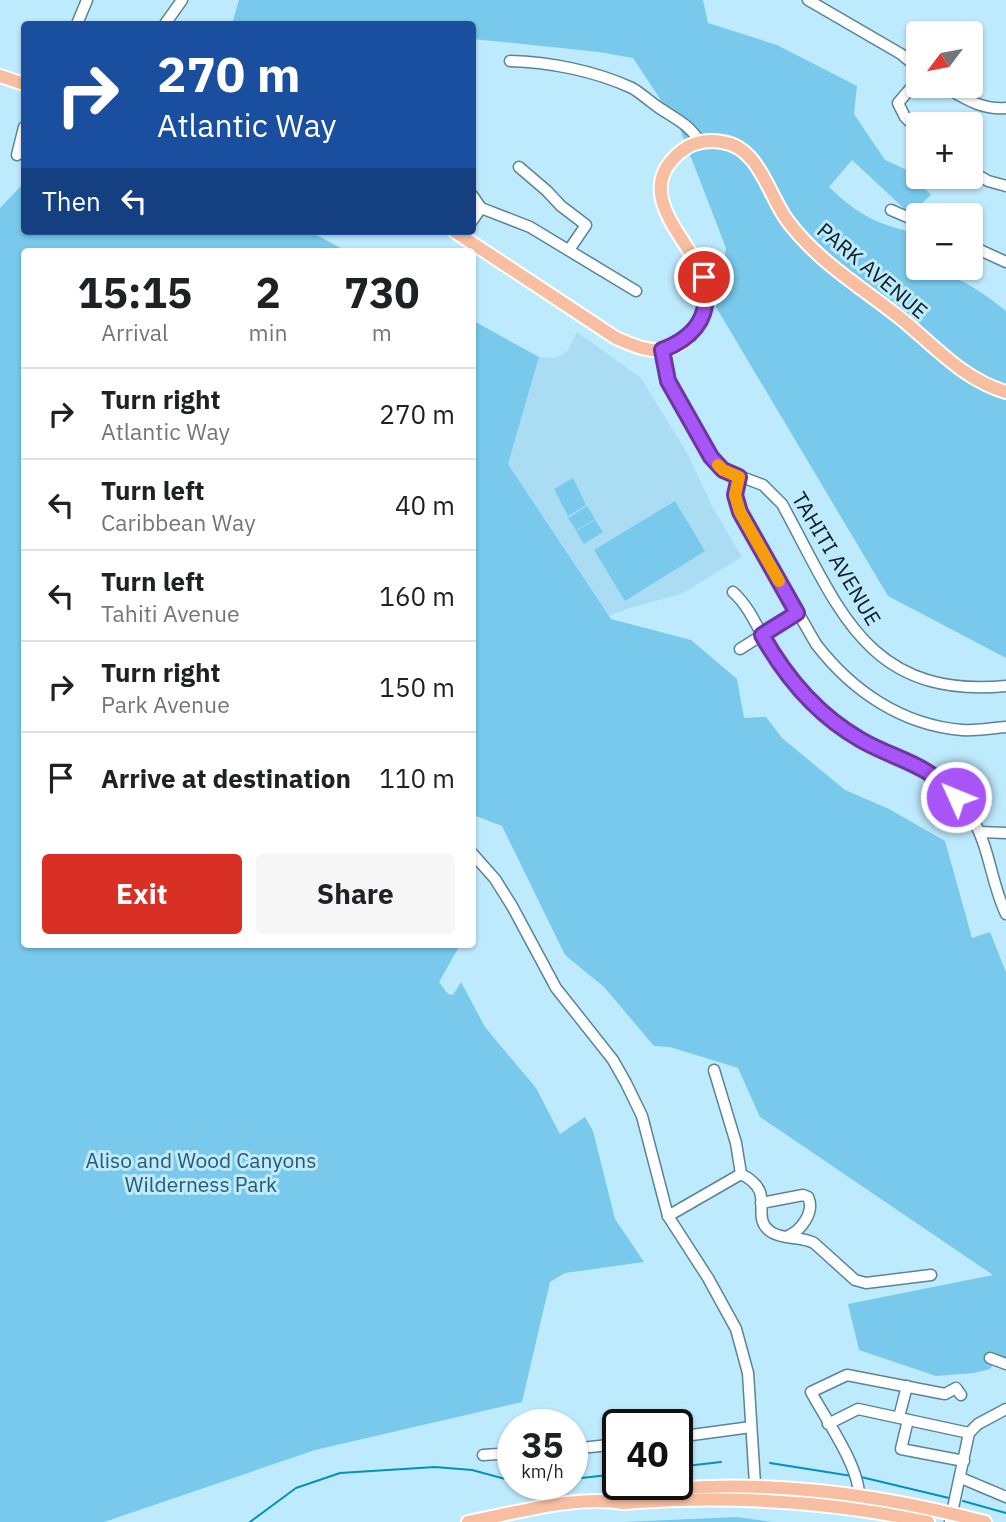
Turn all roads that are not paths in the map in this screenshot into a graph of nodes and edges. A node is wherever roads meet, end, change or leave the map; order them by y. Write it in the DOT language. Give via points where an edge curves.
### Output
graph roads {
  1 [pos="87,0"];
  2 [pos="182,0"];
  3 [pos="808,0"];
  4 [pos="77,21"];
  5 [pos="167,21"];
  6 [pos="906,58"];
  7 [pos="510,61"];
  8 [pos="0,76"];
  9 [pos="21,83"];
  10 [pos="906,94"];
  11 [pos="965,98"];
  12 [pos="1006,108"];
  13 [pos="906,118"];
  14 [pos="21,139"];
  15 [pos="699,141"];
  16 [pos="17,155"];
  17 [pos="519,167"];
  18 [pos="983,178"];
  19 [pos="1006,186"];
  20 [pos="476,201"];
  21 [pos="481,208"];
  22 [pos="891,210"];
  23 [pos="476,215"];
  24 [pos="906,216"];
  25 [pos="464,235"];
  26 [pos="569,250"];
  27 [pos="983,251"];
  28 [pos="1006,262"];
  29 [pos="636,291"];
  30 [pos="662,350"];
  31 [pos="1006,392"];
  32 [pos="739,477"];
  33 [pos="733,592"];
  34 [pos="797,613"];
  35 [pos="762,635"];
  36 [pos="740,649"];
  37 [pos="1006,686"];
  38 [pos="1006,727"];
  39 [pos="980,832"];
  40 [pos="1006,833"];
  41 [pos="476,858"];
  42 [pos="1006,914"];
  43 [pos="714,1070"];
  44 [pos="741,1174"];
  45 [pos="761,1203"];
  46 [pos="668,1216"];
  47 [pos="788,1236"];
  48 [pos="931,1275"];
  49 [pos="990,1358"];
  50 [pos="1006,1364"];
  51 [pos="907,1386"];
  52 [pos="961,1395"];
  53 [pos="1006,1409"];
  54 [pos="904,1419"];
  55 [pos="828,1424"];
  56 [pos="751,1427"];
  57 [pos="969,1433"];
  58 [pos="693,1435"];
  59 [pos="497,1454"];
  60 [pos="483,1455"];
  61 [pos="964,1461"];
  62 [pos="961,1478"];
  63 [pos="755,1494"];
  64 [pos="859,1497"];
  65 [pos="1006,1497"];
  66 [pos="951,1518"];
  67 [pos="468,1522"];
  68 [pos="928,1522"];
  69 [pos="985,1522"];
  1 -- 4 [label="street"];
  2 -- 5 [label="street"];
  3 -- 6 [label="street"];
  7 -- 15 [label="street" via="591,74 633,89 682,122"];
  8 -- 9 [label="main road"];
  10 -- 13 [label="street" via="898,103"];
  11 -- 12 [label="street" via="980,106"];
  14 -- 16 [label="street"];
  15 -- 30 [label="main road" via="669,163 661,194 667,216 704,277 705,309 689,337"];
  15 -- 31 [label="main road, PARK AVENUE" via="726,142 745,152 787,220 830,266 973,379"];
  17 -- 26 [label="street" via="586,225"];
  18 -- 19 [label="street"];
  20 -- 21 [label="street"];
  21 -- 23 [label="street"];
  21 -- 26 [label="street"];
  22 -- 24 [label="street"];
  25 -- 30 [label="main road" via="616,338"];
  26 -- 29 [label="street"];
  27 -- 28 [label="street"];
  30 -- 32 [label="street, TAHITI AVENUE" via="668,381 711,457 723,470"];
  32 -- 34 [label="street" via="735,495 740,512"];
  32 -- 37 [label="street, TAHITI AVENUE" via="763,485 782,504 843,616 885,660 948,686"];
  33 -- 35 [label="street"];
  34 -- 35 [label="street"];
  34 -- 38 [label="street" via="831,664 877,702 945,727"];
  35 -- 36 [label="street"];
  35 -- 39 [label="street" via="789,678 820,711 860,740 941,780"];
  39 -- 40 [label="street"];
  39 -- 42 [label="street"];
  41 -- 46 [label="street" via="512,906 556,988 613,1060 628,1088 646,1129"];
  43 -- 44 [label="street"];
  44 -- 45 [label="street" via="758,1187"];
  44 -- 46 [label="street"];
  45 -- 47 [label="street" via="765,1226 772,1233"];
  45 -- 47 [label="street" via="808,1197 808,1215"];
  46 -- 56 [label="street" via="736,1329 748,1373"];
  47 -- 48 [label="street" via="814,1243 855,1280 866,1283"];
  49 -- 50 [label="street"];
  51 -- 52 [label="street" via="945,1394 956,1388"];
  51 -- 54 [label="street"];
  51 -- 55 [label="street" via="847,1375 811,1392"];
  53 -- 57 [label="street"];
  54 -- 55 [label="street" via="858,1409"];
  54 -- 57 [label="street"];
  54 -- 61 [label="street" via="901,1449"];
  55 -- 64 [label="street" via="856,1477"];
  56 -- 58 [label="street"];
  56 -- 63 [label="street"];
  57 -- 61 [label="street"];
  59 -- 60 [label="street"];
  61 -- 62 [label="street"];
  62 -- 65 [label="street"];
  62 -- 66 [label="street"];
  63 -- 64 [label="main road" via="826,1491"];
  63 -- 67 [label="main road" via="693,1487 621,1494"];
  63 -- 68 [label="main road"];
  64 -- 66 [label="main road"];
  66 -- 69 [label="main road"];
}
